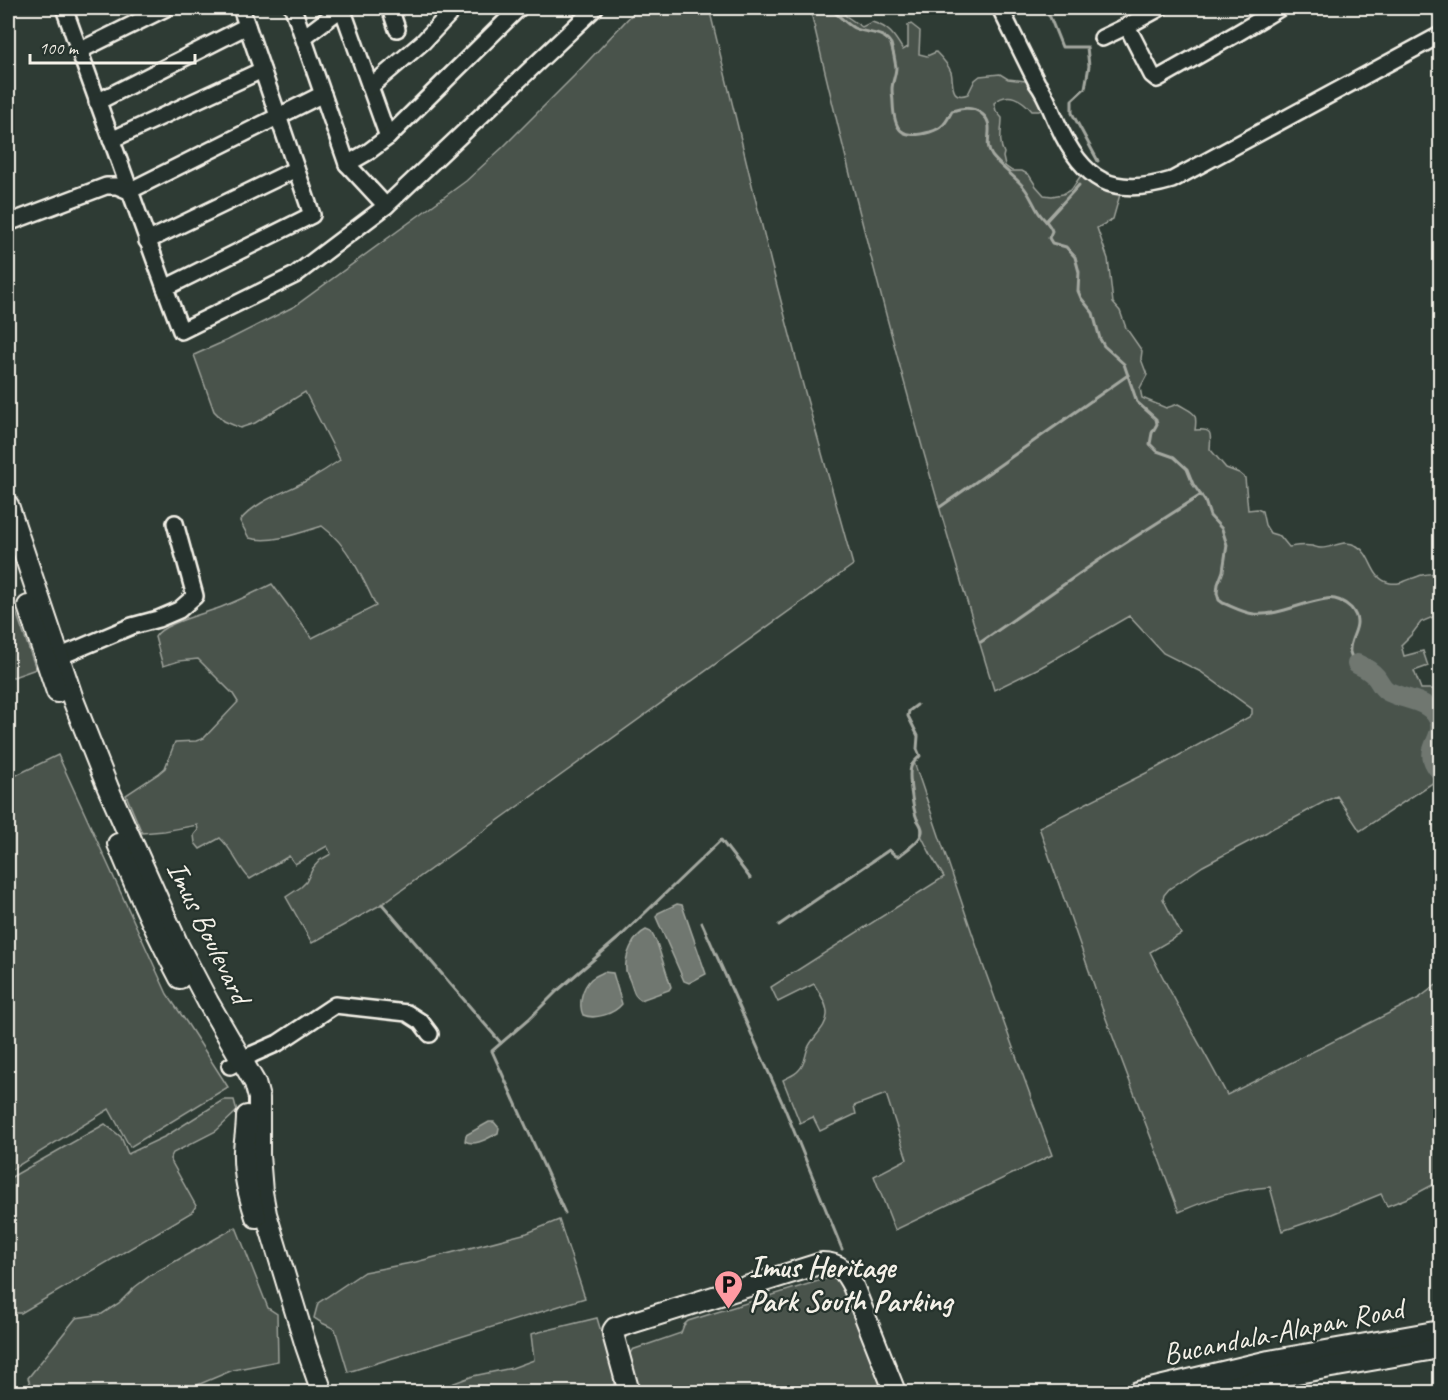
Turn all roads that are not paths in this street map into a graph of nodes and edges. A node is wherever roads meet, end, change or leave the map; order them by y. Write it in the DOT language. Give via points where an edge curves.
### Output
graph roads {
  1 [pos="63,8"];
  2 [pos="166,8"];
  3 [pos="241,8"];
  4 [pos="293,8"];
  5 [pos="342,8"];
  6 [pos="390,8"];
  7 [pos="455,8"];
  8 [pos="519,8"];
  9 [pos="595,8"];
  10 [pos="1000,8"];
  11 [pos="1160,8"];
  12 [pos="1280,8"];
  13 [pos="247,26"];
  14 [pos="1127,26"];
  15 [pos="397,29"];
  16 [pos="1440,35"];
  17 [pos="304,37"];
  18 [pos="1102,38"];
  19 [pos="79,51"];
  20 [pos="262,70"];
  21 [pos="370,87"];
  22 [pos="323,94"];
  23 [pos="98,102"];
  24 [pos="278,117"];
  25 [pos="388,137"];
  26 [pos="111,140"];
  27 [pos="347,164"];
  28 [pos="296,168"];
  29 [pos="129,191"];
  30 [pos="386,206"];
  31 [pos="8,223"];
  32 [pos="147,241"];
  33 [pos="165,288"];
  34 [pos="8,505"];
  35 [pos="175,524"];
  36 [pos="8,547"];
  37 [pos="53,660"];
  38 [pos="430,1034"];
  39 [pos="236,1063"];
  40 [pos="1440,1331"];
  41 [pos="1440,1347"];
  42 [pos="307,1392"];
  43 [pos="322,1392"];
  44 [pos="629,1392"];
  45 [pos="895,1392"];
  46 [pos="1138,1392"];
  47 [pos="1215,1392"];
  1 -- 19 [label="street"];
  2 -- 19 [label="street"];
  3 -- 13 [label="street"];
  4 -- 17 [label="street"];
  5 -- 17 [label="street"];
  5 -- 21 [label="street"];
  6 -- 15 [label="street"];
  7 -- 21 [label="street" via="423,42"];
  8 -- 25 [label="street"];
  9 -- 30 [label="street"];
  10 -- 16 [label="street" via="1077,159 1106,183 1123,187 1172,180"];
  11 -- 14 [label="street"];
  12 -- 14 [label="street" via="1159,79 1152,75"];
  13 -- 20 [label="street"];
  13 -- 23 [label="street"];
  14 -- 18 [label="street"];
  17 -- 22 [label="street"];
  19 -- 23 [label="street"];
  20 -- 24 [label="street"];
  20 -- 26 [label="street"];
  21 -- 25 [label="street"];
  22 -- 24 [label="street"];
  22 -- 27 [label="street"];
  23 -- 26 [label="street"];
  24 -- 28 [label="street"];
  24 -- 29 [label="street"];
  25 -- 27 [label="street"];
  26 -- 29 [label="street"];
  27 -- 30 [label="street"];
  28 -- 32 [label="street"];
  28 -- 33 [label="street" via="312,215"];
  29 -- 31 [label="street" via="106,186"];
  29 -- 32 [label="street"];
  30 -- 33 [label="street" via="295,275 182,331"];
  32 -- 33 [label="street"];
  34 -- 37 [label="main road, Imus Boulevard"];
  35 -- 37 [label="street" via="195,596 180,610"];
  36 -- 37 [label="main road, Imus Boulevard"];
  37 -- 39 [label="main road, Imus Boulevard" via="74,702 172,948 208,1002"];
  38 -- 39 [label="street" via="421,1022 406,1013 335,1005 278,1043"];
  39 -- 42 [label="main road, Imus Boulevard" via="247,1102 247,1188"];
  39 -- 43 [label="main road, Imus Boulevard" via="255,1083 259,1098 262,1192"];
  40 -- 46 [label="main road, Bucandala-Alapan Road" via="1269,1361"];
  41 -- 47 [label="main road, Bucandala-Alapan Road" via="1263,1379"];
  44 -- 45 [label="main road" via="613,1334 615,1328 832,1263 841,1268 853,1286"];
}
